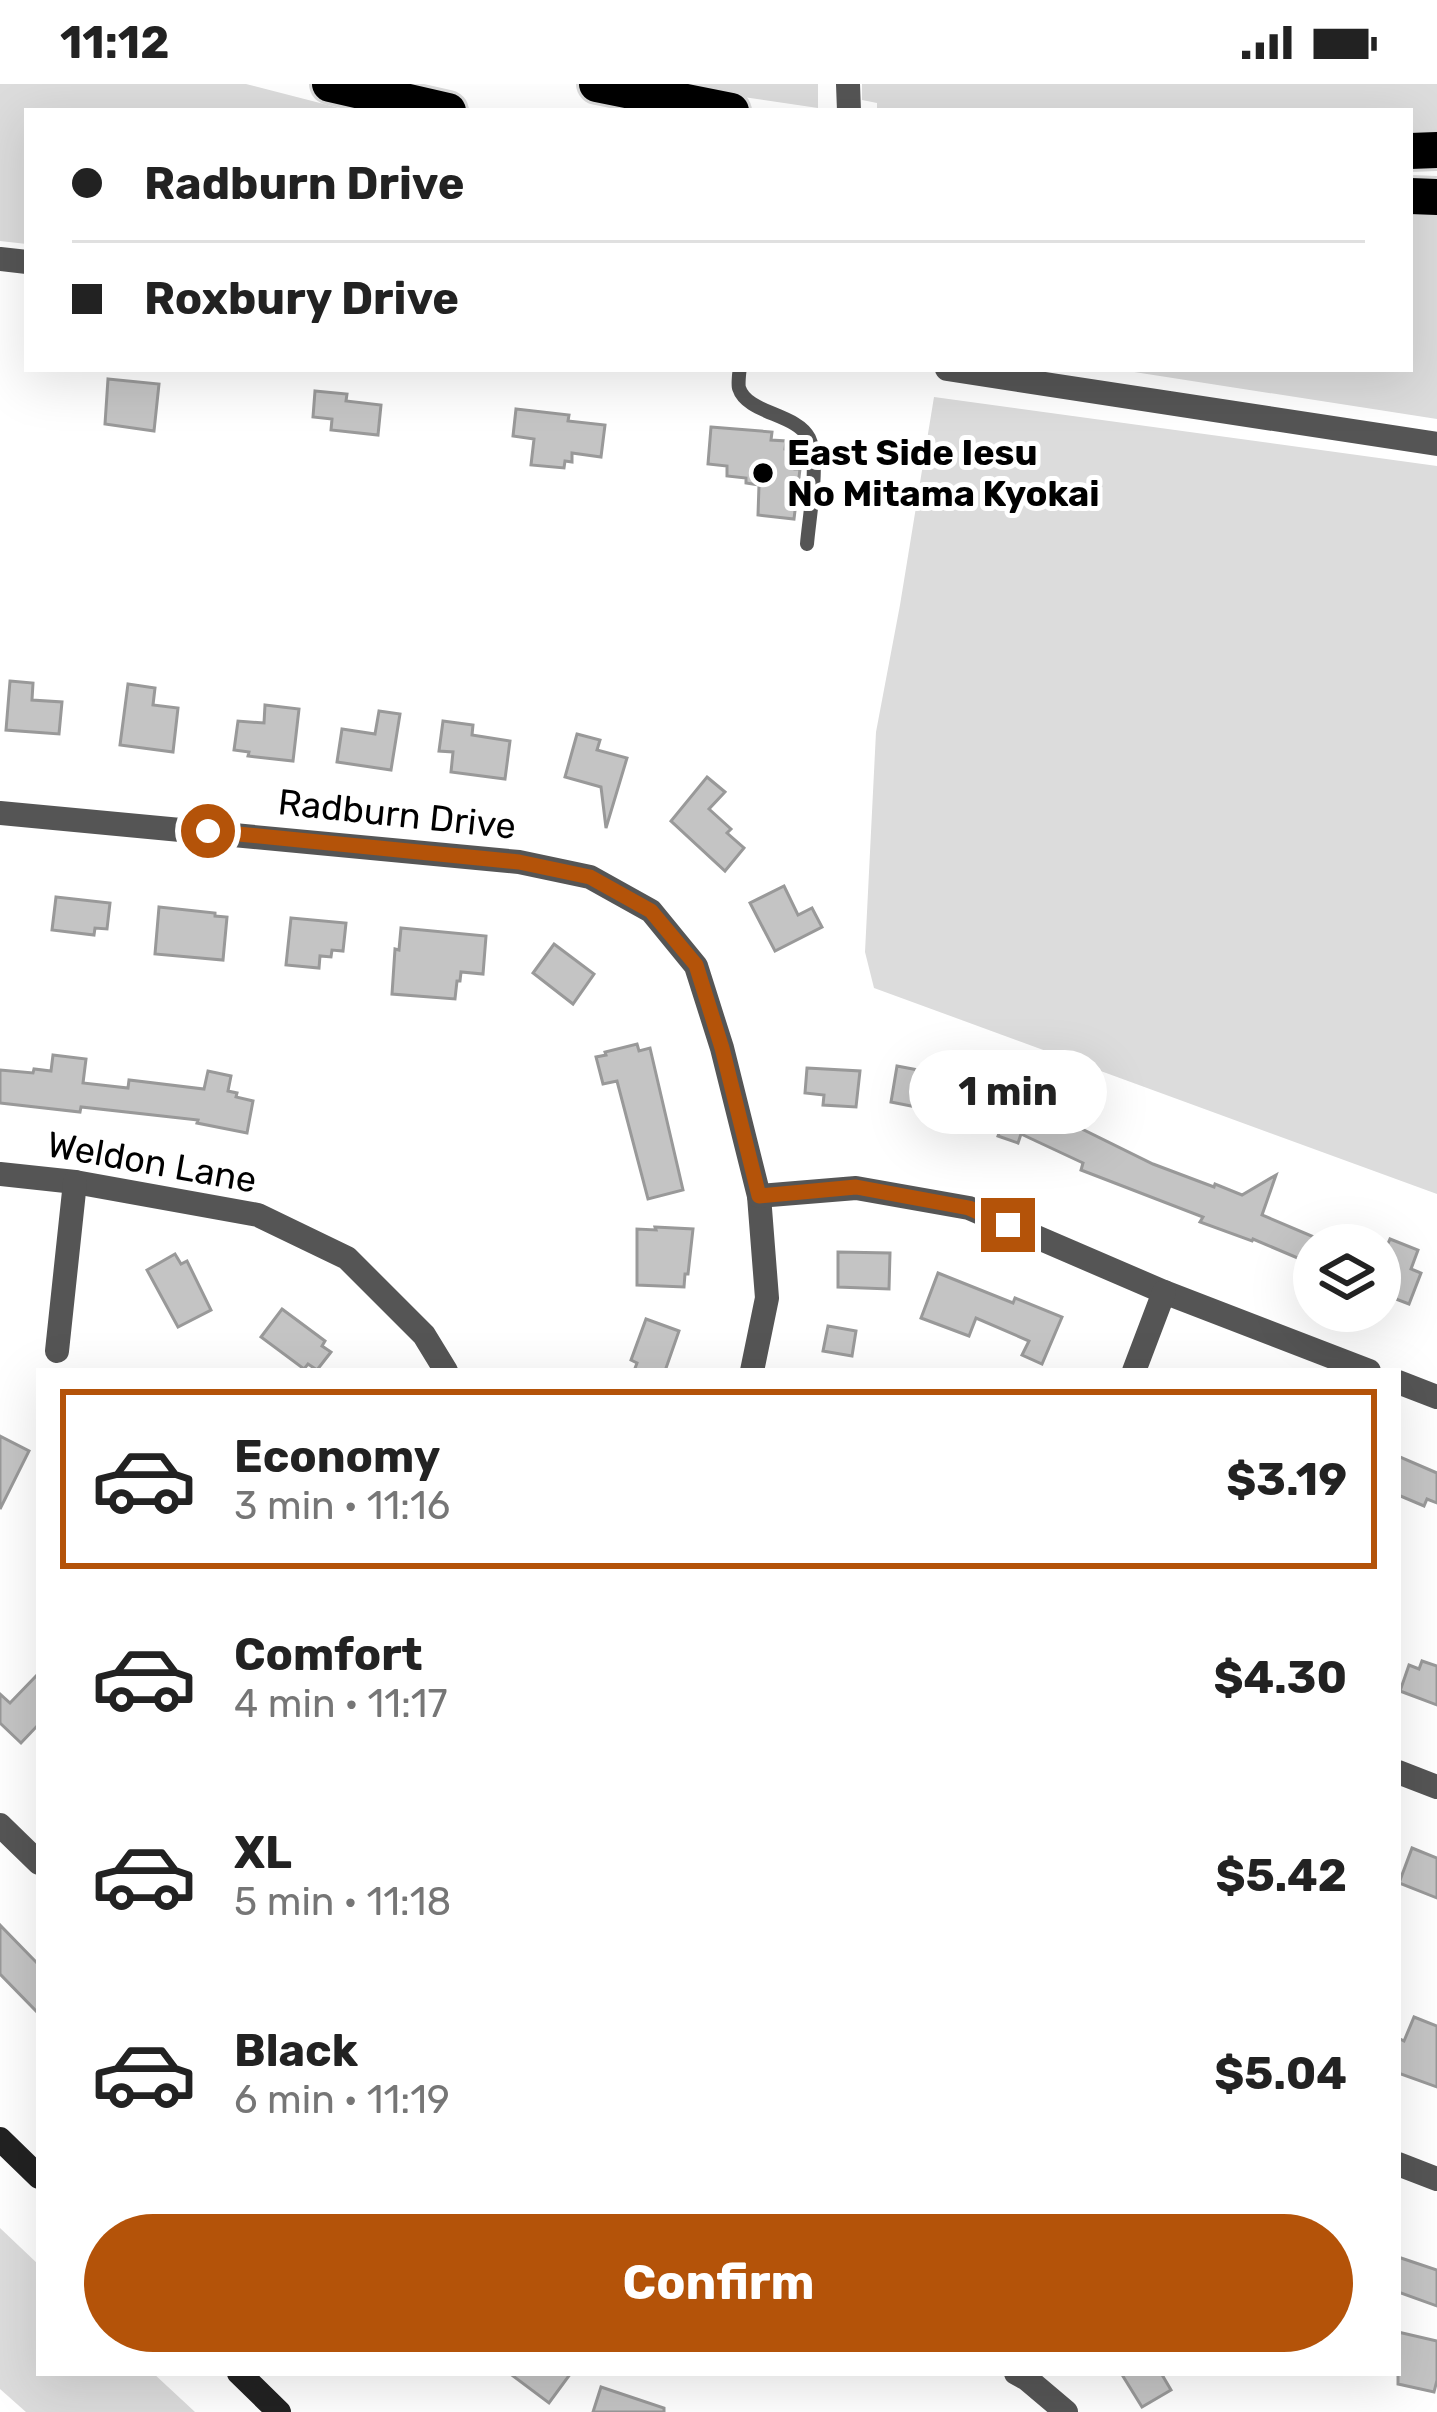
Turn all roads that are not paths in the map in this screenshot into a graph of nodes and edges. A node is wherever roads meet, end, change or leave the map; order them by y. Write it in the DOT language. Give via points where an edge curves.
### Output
graph roads {
  1 [pos="330,84"];
  2 [pos="597,84"];
  3 [pos="435,108"];
  4 [pos="716,108"];
  5 [pos="740,372"];
  6 [pos="967,372"];
  7 [pos="1437,444"];
  8 [pos="807,544"];
  9 [pos="0,813"];
  10 [pos="0,1174"];
  11 [pos="75,1181"];
  12 [pos="759,1196"];
  13 [pos="1164,1292"];
  14 [pos="57,1351"];
  15 [pos="444,1368"];
  16 [pos="753,1368"];
  17 [pos="1134,1368"];
  18 [pos="1361,1368"];
  19 [pos="1401,1383"];
  20 [pos="1437,1397"];
  21 [pos="1401,1773"];
  22 [pos="1437,1787"];
  23 [pos="0,1825"];
  24 [pos="36,1858"];
  25 [pos="0,2139"];
  26 [pos="1401,2165"];
  27 [pos="36,2173"];
  28 [pos="1437,2179"];
  29 [pos="242,2376"];
  30 [pos="1022,2376"];
  31 [pos="279,2412"];
  32 [pos="1066,2412"];
  1 -- 3 [label="highway"];
  2 -- 4 [label="highway"];
  5 -- 8 [label="lane" via="747,401 810,440"];
  6 -- 7 [label="street"];
  9 -- 12 [label="street, Radburn Drive" via="497,859 590,877 651,911 696,965"];
  10 -- 11 [label="street, Weldon Lane"];
  11 -- 14 [label="street"];
  11 -- 15 [label="street, Weldon Lane" via="258,1215 347,1258 424,1335"];
  12 -- 13 [label="street" via="856,1187 969,1208"];
  12 -- 16 [label="street, Radburn Drive" via="767,1298"];
  13 -- 17 [label="street"];
  13 -- 18 [label="street"];
  19 -- 20 [label="street"];
  21 -- 22 [label="street"];
  23 -- 24 [label="street"];
  25 -- 27 [label="main road"];
  26 -- 28 [label="street"];
  29 -- 31 [label="main road"];
  30 -- 32 [label="street"];
}
